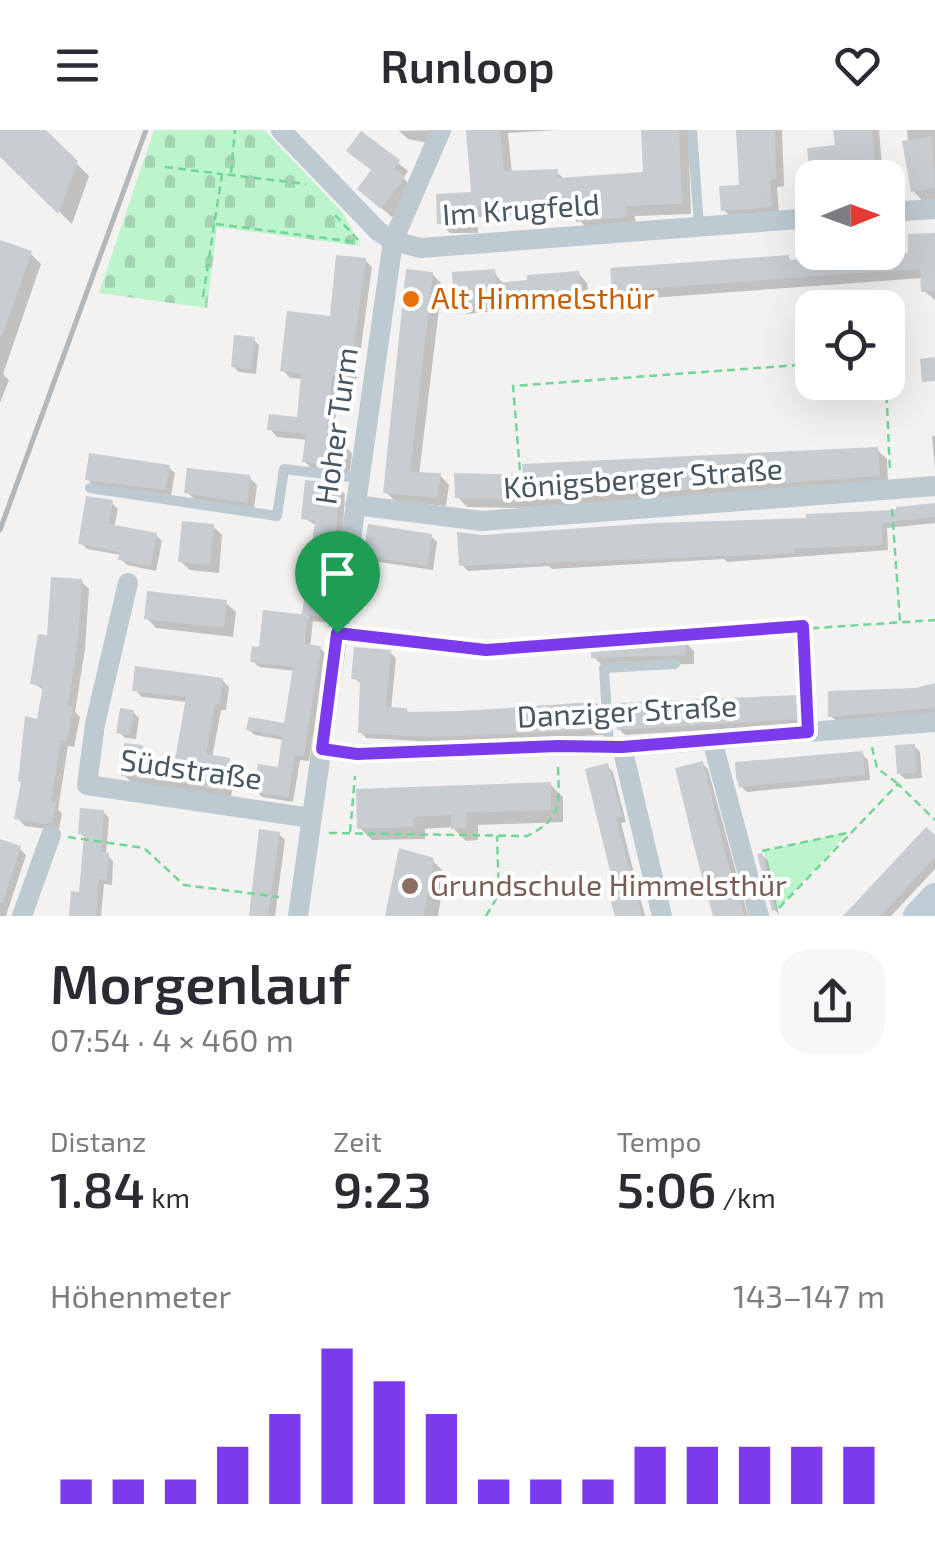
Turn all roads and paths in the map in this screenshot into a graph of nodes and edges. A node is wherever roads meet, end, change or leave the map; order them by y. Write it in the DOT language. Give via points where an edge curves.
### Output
graph roads {
  1 [pos="235,130"];
  2 [pos="281,130"];
  3 [pos="441,130"];
  4 [pos="692,130"];
  5 [pos="165,167"];
  6 [pos="222,174"];
  7 [pos="230,174"];
  8 [pos="309,185"];
  9 [pos="935,209"];
  10 [pos="905,211"];
  11 [pos="333,214"];
  12 [pos="795,219"];
  13 [pos="216,224"];
  14 [pos="700,226"];
  15 [pos="386,236"];
  16 [pos="357,242"];
  17 [pos="203,297"];
  18 [pos="795,365"];
  19 [pos="887,400"];
  20 [pos="359,478"];
  21 [pos="935,486"];
  22 [pos="90,488"];
  23 [pos="891,490"];
  24 [pos="356,505"];
  25 [pos="524,518"];
  26 [pos="128,583"];
  27 [pos="935,620"];
  28 [pos="900,623"];
  29 [pos="803,626"];
  30 [pos="337,633"];
  31 [pos="674,664"];
  32 [pos="935,722"];
  33 [pos="867,727"];
  34 [pos="808,732"];
  35 [pos="712,740"];
  36 [pos="558,746"];
  37 [pos="615,747"];
  38 [pos="322,749"];
  39 [pos="357,754"];
  40 [pos="898,784"];
  41 [pos="312,818"];
  42 [pos="935,820"];
  43 [pos="848,832"];
  44 [pos="332,834"];
  45 [pos="350,834"];
  46 [pos="51,835"];
  47 [pos="498,836"];
  48 [pos="743,855"];
  49 [pos="935,897"];
  50 [pos="300,908"];
  51 [pos="22,916"];
  52 [pos="486,916"];
  53 [pos="662,916"];
  54 [pos="759,916"];
  55 [pos="774,916"];
  56 [pos="918,916"];
  1 -- 7 [label="path"];
  2 -- 15 [label="street"];
  3 -- 15 [label="street, Hoher Turm"];
  4 -- 14 [label="lane"];
  5 -- 6 [label="path"];
  6 -- 7 [label="path"];
  6 -- 13 [label="path"];
  7 -- 8 [label="path"];
  9 -- 10 [label="street"];
  11 -- 16 [label="path"];
  12 -- 14 [label="street, Im Krugfeld"];
  13 -- 16 [label="path"];
  13 -- 17 [label="path"];
  14 -- 15 [label="street, Im Krugfeld" via="421,248"];
  15 -- 16 [label="path"];
  15 -- 20 [label="street, Hoher Turm"];
  18 -- 25 [label="path" via="513,386"];
  19 -- 23 [label="path"];
  20 -- 22 [label="lane" via="284,469 277,516"];
  20 -- 24 [label="street, Hoher Turm"];
  21 -- 23 [label="street, Königsberger Straße"];
  23 -- 25 [label="street, Königsberger Straße"];
  23 -- 28 [label="path"];
  24 -- 25 [label="street, Königsberger Straße" via="482,521"];
  24 -- 30 [label="street, Hoher Turm"];
  26 -- 41 [label="street, Südstraße" via="87,784"];
  27 -- 28 [label="path"];
  28 -- 29 [label="path"];
  29 -- 30 [label="path" via="486,650"];
  29 -- 34 [label="path"];
  30 -- 38 [label="street, Hoher Turm"];
  31 -- 37 [label="lane" via="604,668"];
  32 -- 33 [label="street, Danziger Straße"];
  33 -- 34 [label="street, Danziger Straße"];
  33 -- 40 [label="path" via="877,768"];
  34 -- 35 [label="street, Danziger Straße"];
  35 -- 37 [label="street, Danziger Straße"];
  35 -- 48 [label="street"];
  36 -- 37 [label="street, Danziger Straße"];
  36 -- 39 [label="street, Danziger Straße"];
  36 -- 47 [label="path" via="559,807 548,825 527,836"];
  37 -- 53 [label="street"];
  38 -- 39 [label="street, Danziger Straße"];
  38 -- 41 [label="street, Hoher Turm"];
  39 -- 45 [label="path"];
  40 -- 42 [label="path"];
  40 -- 43 [label="path"];
  41 -- 50 [label="street, Hoher Turm"];
  43 -- 48 [label="path"];
  43 -- 55 [label="path"];
  44 -- 45 [label="path"];
  45 -- 47 [label="path"];
  46 -- 50 [label="path" via="144,848 184,885"];
  46 -- 51 [label="street"];
  47 -- 52 [label="path" via="499,894"];
  48 -- 54 [label="street"];
  49 -- 56 [label="street"];
}
